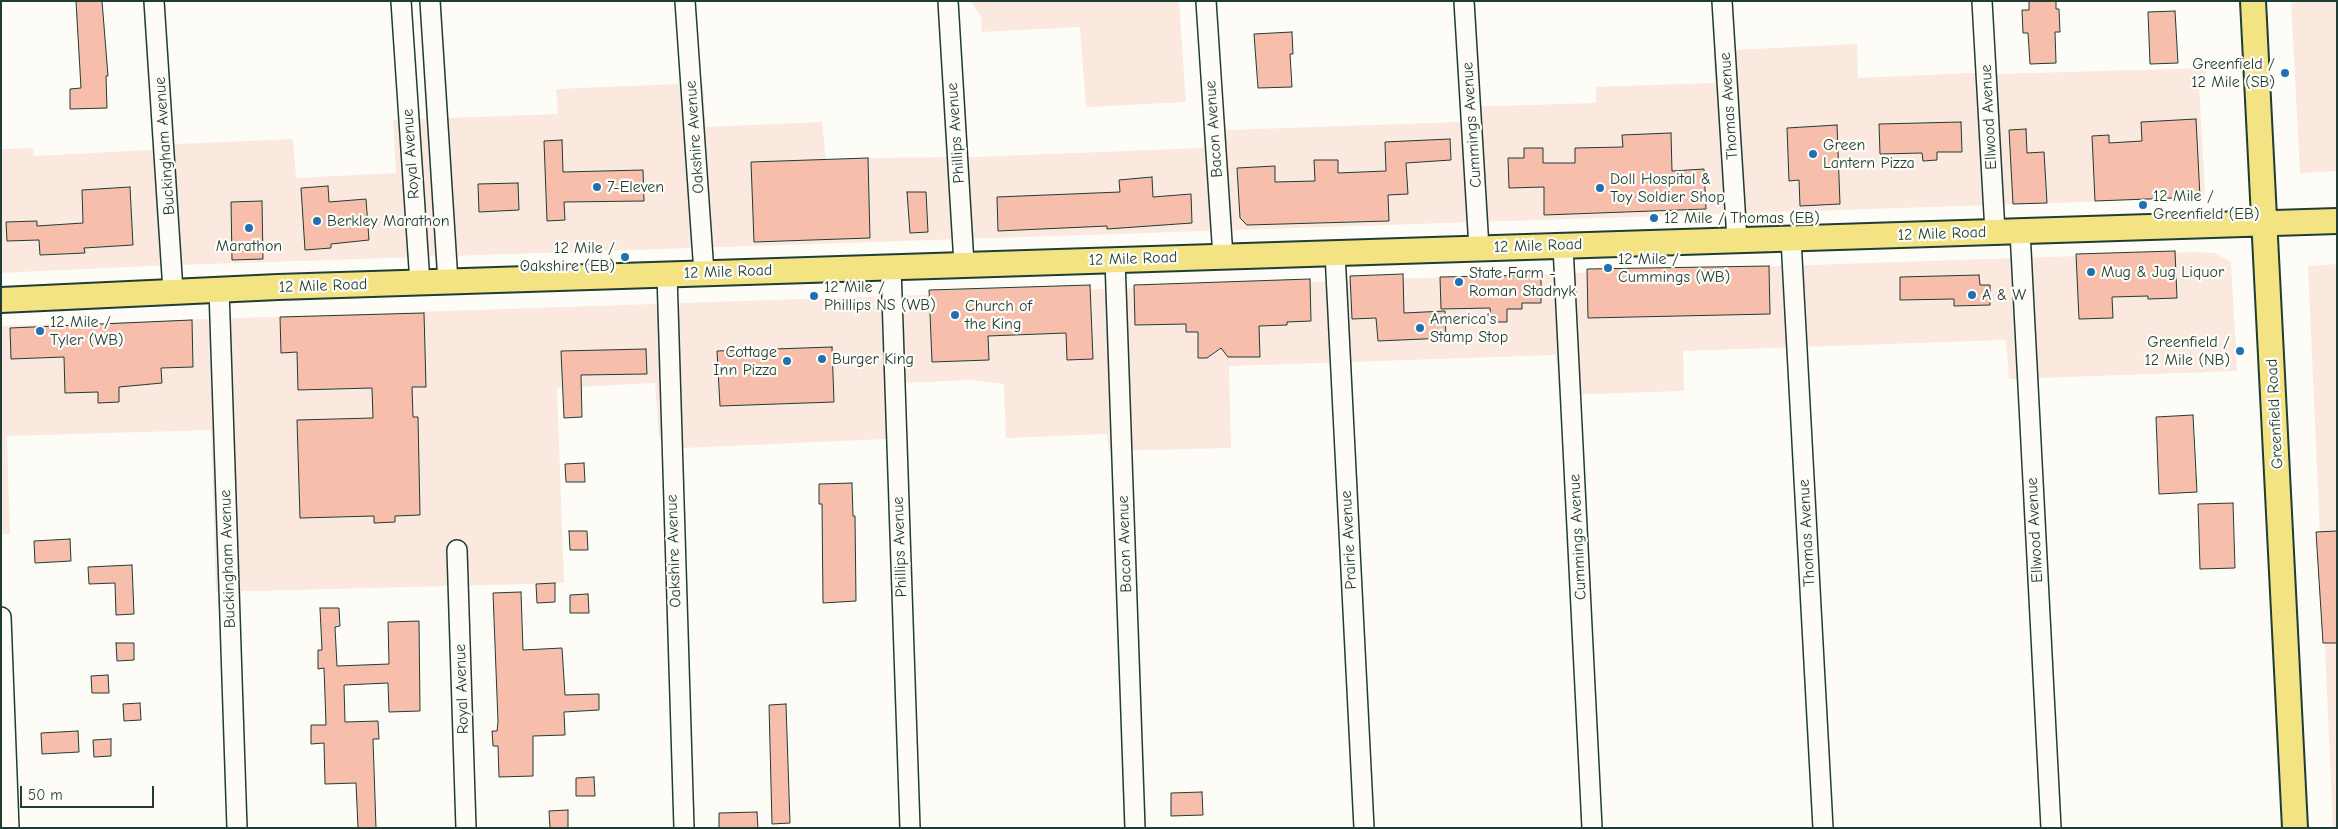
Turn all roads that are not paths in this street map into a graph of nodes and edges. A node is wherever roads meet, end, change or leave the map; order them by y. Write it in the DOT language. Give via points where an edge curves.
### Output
graph roads {
  1 [pos="154,1"];
  2 [pos="401,1"];
  3 [pos="430,1"];
  4 [pos="685,1"];
  5 [pos="948,1"];
  6 [pos="1206,1"];
  7 [pos="1464,1"];
  8 [pos="1722,1"];
  9 [pos="1982,1"];
  10 [pos="2253,1"];
  11 [pos="403,25"];
  12 [pos="432,25"];
  13 [pos="2337,221"];
  14 [pos="2264,222"];
  15 [pos="2020,231"];
  16 [pos="1995,232"];
  17 [pos="1791,239"];
  18 [pos="1737,240"];
  19 [pos="1563,246"];
  20 [pos="1479,248"];
  21 [pos="1334,253"];
  22 [pos="1223,257"];
  23 [pos="1115,260"];
  24 [pos="964,264"];
  25 [pos="891,267"];
  26 [pos="704,273"];
  27 [pos="667,274"];
  28 [pos="420,282"];
  29 [pos="448,282"];
  30 [pos="219,289"];
  31 [pos="173,291"];
  32 [pos="1,300"];
  33 [pos="457,550"];
  34 [pos="1,617"];
  35 [pos="9,828"];
  36 [pos="237,828"];
  37 [pos="466,828"];
  38 [pos="684,828"];
  39 [pos="910,828"];
  40 [pos="1135,828"];
  41 [pos="1364,828"];
  42 [pos="1592,828"];
  43 [pos="1823,828"];
  44 [pos="2051,828"];
  45 [pos="2295,828"];
  1 -- 31 [label="street, Buckingham Avenue"];
  2 -- 11 [label="street, Royal Avenue"];
  3 -- 12 [label="street, Royal Avenue"];
  4 -- 26 [label="street, Oakshire Avenue"];
  5 -- 24 [label="street, Phillips Avenue"];
  6 -- 22 [label="street, Bacon Avenue"];
  7 -- 20 [label="street, Cummings Avenue"];
  8 -- 18 [label="street, Thomas Avenue"];
  9 -- 16 [label="street, Ellwood Avenue"];
  10 -- 14 [label="main road, Greenfield Road"];
  11 -- 12 [label="street" via="413,16 422,17"];
  11 -- 28 [label="street, Royal Avenue"];
  12 -- 29 [label="street, Royal Avenue"];
  13 -- 14 [label="main road, 12 Mile Road"];
  14 -- 15 [label="main road, 12 Mile Road"];
  14 -- 45 [label="main road, Greenfield Road"];
  15 -- 16 [label="main road, 12 Mile Road"];
  15 -- 44 [label="street, Ellwood Avenue"];
  16 -- 17 [label="main road, 12 Mile Road"];
  17 -- 18 [label="main road, 12 Mile Road"];
  17 -- 43 [label="street, Thomas Avenue"];
  18 -- 19 [label="main road, 12 Mile Road"];
  19 -- 20 [label="main road, 12 Mile Road"];
  19 -- 42 [label="street, Cummings Avenue"];
  20 -- 21 [label="main road, 12 Mile Road"];
  21 -- 22 [label="main road, 12 Mile Road"];
  21 -- 41 [label="street, Prairie Avenue"];
  22 -- 23 [label="main road, 12 Mile Road"];
  23 -- 24 [label="main road, 12 Mile Road"];
  23 -- 40 [label="street, Bacon Avenue"];
  24 -- 25 [label="main road, 12 Mile Road"];
  25 -- 26 [label="main road, 12 Mile Road"];
  25 -- 39 [label="street, Phillips Avenue"];
  26 -- 27 [label="main road, 12 Mile Road"];
  27 -- 29 [label="main road, 12 Mile Road"];
  27 -- 38 [label="street, Oakshire Avenue"];
  28 -- 29 [label="main road, 12 Mile Road"];
  28 -- 30 [label="main road, 12 Mile Road"];
  30 -- 31 [label="main road, 12 Mile Road"];
  30 -- 36 [label="street, Buckingham Avenue"];
  31 -- 32 [label="main road, 12 Mile Road"];
  33 -- 37 [label="street, Royal Avenue"];
  34 -- 35 [label="street"];
}
